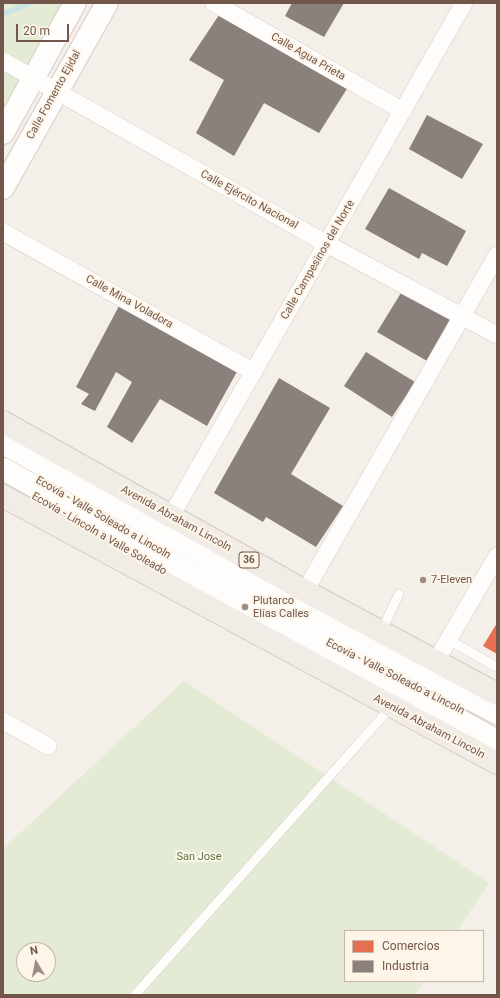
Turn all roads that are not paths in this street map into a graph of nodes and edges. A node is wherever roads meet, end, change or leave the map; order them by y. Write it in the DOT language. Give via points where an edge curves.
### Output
graph roads {
  1 [pos="75,3"];
  2 [pos="107,3"];
  3 [pos="214,3"];
  4 [pos="464,3"];
  5 [pos="3,61"];
  6 [pos="33,79"];
  7 [pos="56,91"];
  8 [pos="403,111"];
  9 [pos="3,133"];
  10 [pos="3,188"];
  11 [pos="3,232"];
  12 [pos="327,244"];
  13 [pos="497,255"];
  14 [pos="462,315"];
  15 [pos="497,335"];
  16 [pos="254,372"];
  17 [pos="3,422"];
  18 [pos="3,443"];
  19 [pos="3,459"];
  20 [pos="3,469"];
  21 [pos="3,478"];
  22 [pos="3,496"];
  23 [pos="51,506"];
  24 [pos="171,516"];
  25 [pos="86,526"];
  26 [pos="497,556"];
  27 [pos="140,558"];
  28 [pos="161,570"];
  29 [pos="204,576"];
  30 [pos="196,590"];
  31 [pos="306,591"];
  32 [pos="399,594"];
  33 [pos="293,625"];
  34 [pos="381,632"];
  35 [pos="449,640"];
  36 [pos="284,641"];
  37 [pos="436,661"];
  38 [pos="497,667"];
  39 [pos="497,694"];
  40 [pos="394,703"];
  41 [pos="419,709"];
  42 [pos="462,711"];
  43 [pos="497,713"];
  44 [pos="3,721"];
  45 [pos="497,741"];
  46 [pos="48,746"];
  47 [pos="497,748"];
  48 [pos="497,763"];
  49 [pos="135,995"];
  1 -- 6 [label="main road"];
  2 -- 7 [label="main road, Calle Fomento Ejidal"];
  3 -- 8 [label="street, Calle Agua Prieta"];
  4 -- 8 [label="street, Calle Campesinos del Norte"];
  5 -- 6 [label="street, Calle Ejército Nacional"];
  6 -- 7 [label="street, Calle Ejército Nacional"];
  6 -- 9 [label="main road"];
  7 -- 10 [label="main road, Calle Fomento Ejidal"];
  7 -- 12 [label="street, Calle Ejército Nacional"];
  8 -- 12 [label="street, Calle Campesinos del Norte"];
  11 -- 16 [label="street, Calle Mina Voladora"];
  12 -- 14 [label="street, Calle Ejército Nacional"];
  12 -- 16 [label="street, Calle Campesinos del Norte"];
  13 -- 14 [label="street"];
  14 -- 15 [label="street, Calle Ejército Nacional"];
  14 -- 31 [label="street"];
  16 -- 24 [label="street, Calle Campesinos del Norte"];
  17 -- 24 [label="main road, Avenida Abraham Lincoln / 36"];
  18 -- 43 [label="main road, 36" via="335,627"];
  19 -- 29 [label="lane, Ecovía - Valle Soleado a Lincoln"];
  20 -- 45 [label="main road, Avenida Abraham Lincoln"];
  21 -- 23 [label="lane, Ecovía - Lincoln a Valle Soleado"];
  22 -- 40 [label="main road, Avenida Abraham Lincoln"];
  24 -- 31 [label="main road, Avenida Abraham Lincoln / 36"];
  25 -- 27 [label="lane, Ecovía - Lincoln a Valle Soleado"];
  26 -- 35 [label="street"];
  28 -- 30 [label="lane, Ecovía - Lincoln a Valle Soleado"];
  31 -- 34 [label="main road, Avenida Abraham Lincoln / 36"];
  32 -- 34 [label="lane"];
  33 -- 42 [label="lane, Ecovía - Valle Soleado a Lincoln"];
  34 -- 37 [label="main road, Avenida Abraham Lincoln / 36"];
  35 -- 37 [label="street"];
  35 -- 38 [label="lane"];
  36 -- 40 [label="lane"];
  37 -- 39 [label="main road, Avenida Abraham Lincoln / 36"];
  40 -- 48 [label="main road, Avenida Abraham Lincoln"];
  40 -- 49 [label="lane"];
  41 -- 47 [label="lane"];
  44 -- 46 [label="street"];
}
